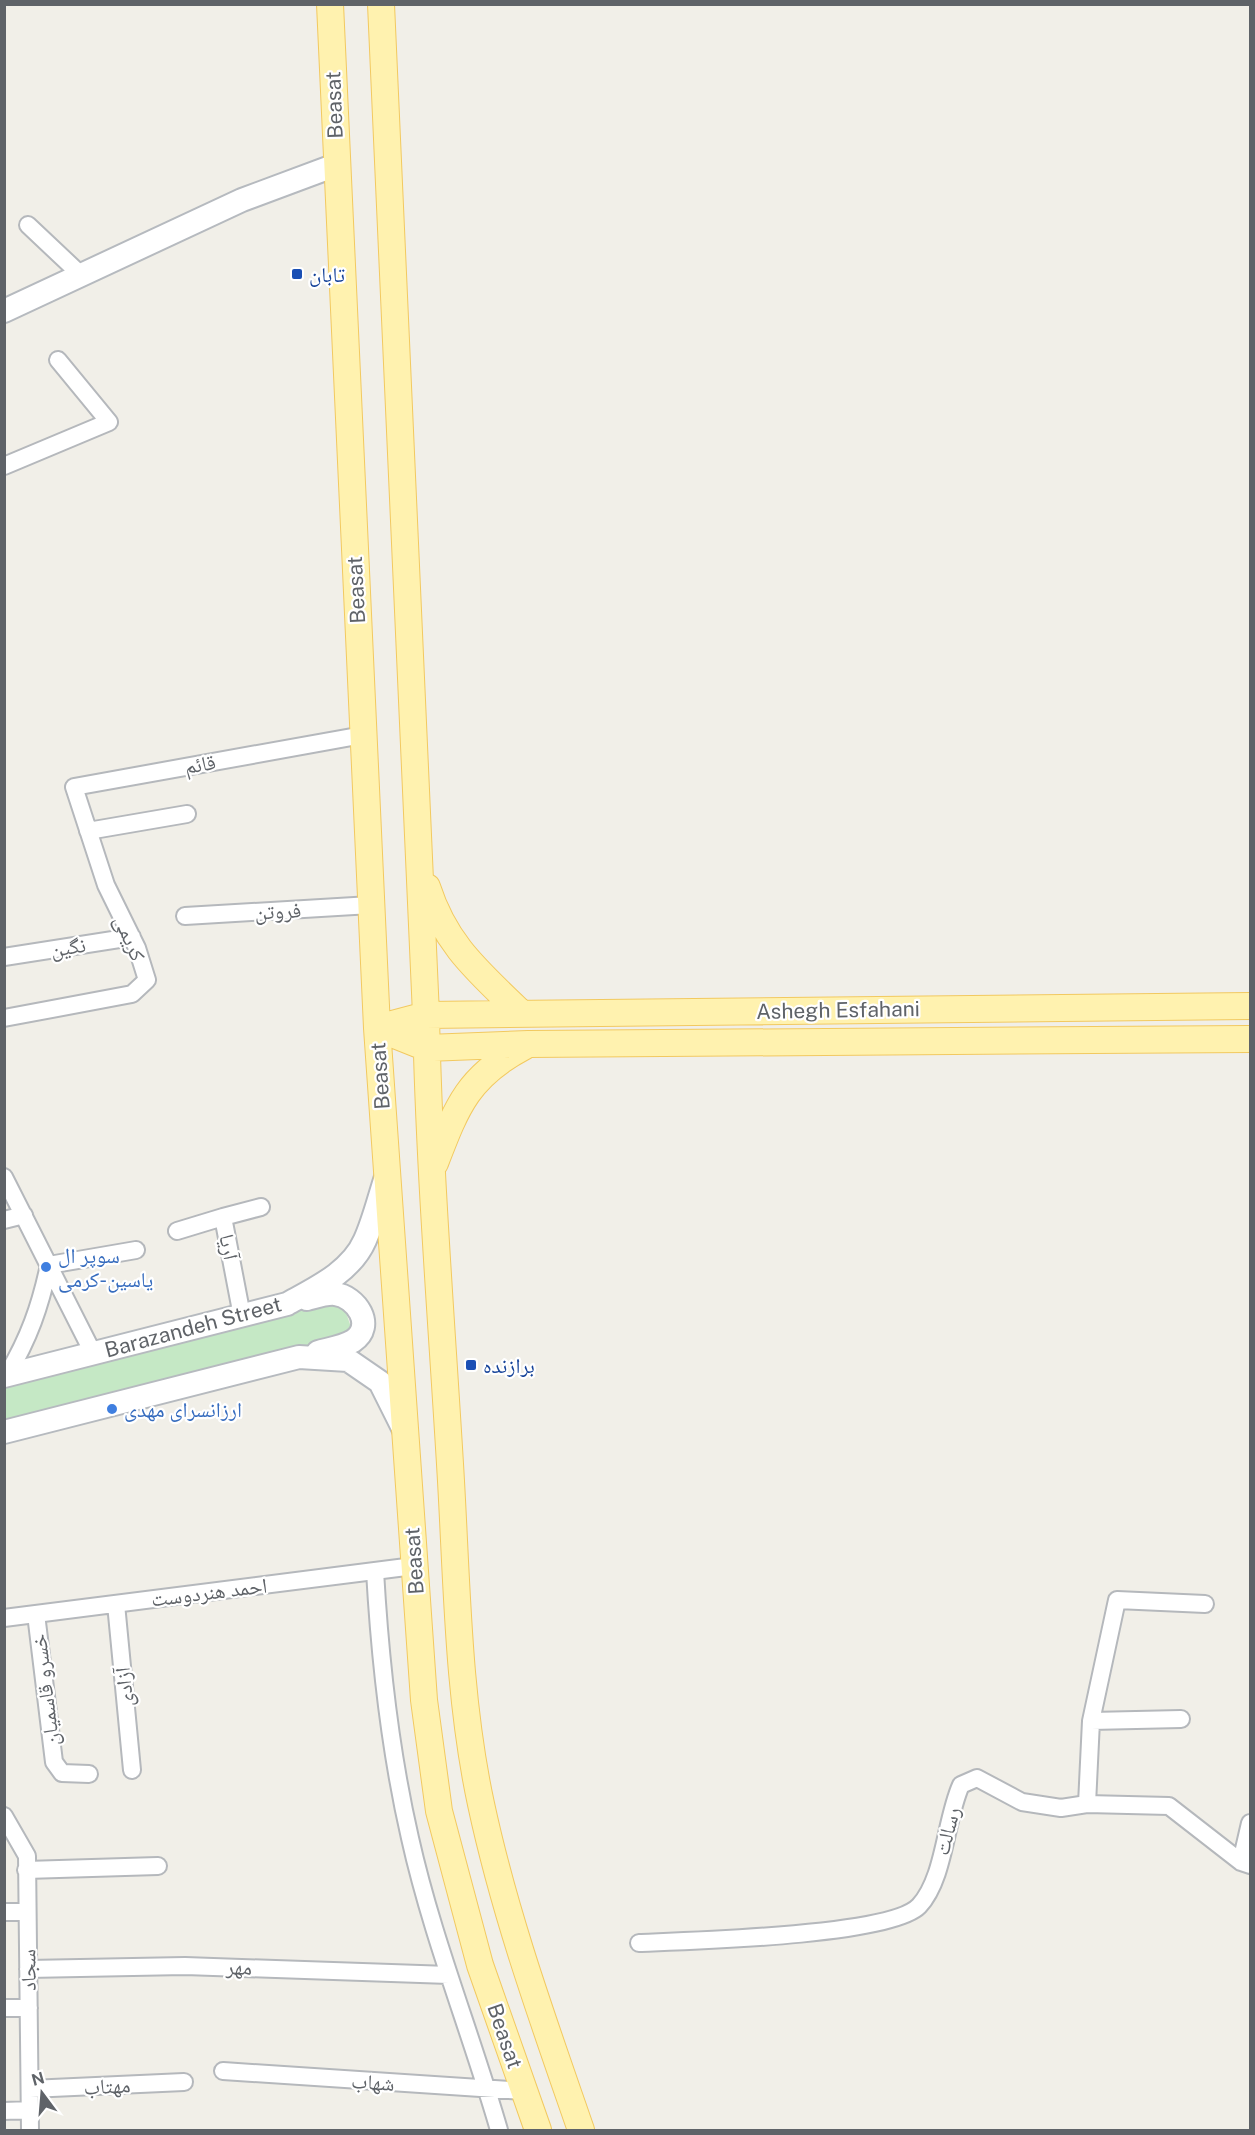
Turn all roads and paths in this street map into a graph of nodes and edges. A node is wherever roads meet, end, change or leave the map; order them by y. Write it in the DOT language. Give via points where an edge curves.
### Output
graph roads {
  1 [pos="330,4"];
  2 [pos="381,4"];
  3 [pos="336,165"];
  4 [pos="28,225"];
  5 [pos="81,275"];
  6 [pos="4,311"];
  7 [pos="58,360"];
  8 [pos="4,466"];
  9 [pos="363,735"];
  10 [pos="187,814"];
  11 [pos="87,826"];
  12 [pos="417,859"];
  13 [pos="371,905"];
  14 [pos="184,916"];
  15 [pos="132,937"];
  16 [pos="4,957"];
  17 [pos="1251,1006"];
  18 [pos="522,1014"];
  19 [pos="426,1015"];
  20 [pos="4,1018"];
  21 [pos="377,1029"];
  22 [pos="1251,1039"];
  23 [pos="528,1044"];
  24 [pos="427,1048"];
  25 [pos="430,1174"];
  26 [pos="4,1177"];
  27 [pos="386,1177"];
  28 [pos="261,1207"];
  29 [pos="24,1215"];
  30 [pos="223,1217"];
  31 [pos="4,1220"];
  32 [pos="177,1231"];
  33 [pos="136,1250"];
  34 [pos="49,1265"];
  35 [pos="286,1304"];
  36 [pos="242,1316"];
  37 [pos="93,1353"];
  38 [pos="299,1358"];
  39 [pos="6,1376"];
  40 [pos="404,1430"];
  41 [pos="4,1432"];
  42 [pos="414,1566"];
  43 [pos="375,1571"];
  44 [pos="116,1604"];
  45 [pos="1205,1604"];
  46 [pos="36,1614"];
  47 [pos="4,1618"];
  48 [pos="464,1696"];
  49 [pos="424,1700"];
  50 [pos="1181,1719"];
  51 [pos="1091,1721"];
  52 [pos="132,1770"];
  53 [pos="89,1774"];
  54 [pos="1087,1804"];
  55 [pos="4,1816"];
  56 [pos="1251,1823"];
  57 [pos="1246,1864"];
  58 [pos="158,1866"];
  59 [pos="27,1870"];
  60 [pos="4,1912"];
  61 [pos="27,1912"];
  62 [pos="639,1943"];
  63 [pos="28,1969"];
  64 [pos="450,1975"];
  65 [pos="4,2008"];
  66 [pos="28,2008"];
  67 [pos="223,2071"];
  68 [pos="184,2082"];
  69 [pos="30,2089"];
  70 [pos="488,2091"];
  71 [pos="524,2091"];
  72 [pos="30,2110"];
  73 [pos="4,2111"];
  74 [pos="30,2130"];
  75 [pos="499,2130"];
  76 [pos="538,2130"];
  77 [pos="581,2130"];
  1 -- 3 [label="main road, Beasat"];
  2 -- 12 [label="main road, Beasat"];
  3 -- 5 [label="main road" via="242,200"];
  3 -- 9 [label="main road, Beasat"];
  4 -- 5 [label="street"];
  5 -- 6 [label="main road"];
  7 -- 8 [label="street" via="108,422"];
  9 -- 11 [label="street, قائم" via="74,787"];
  9 -- 13 [label="main road, Beasat"];
  10 -- 11 [label="street"];
  11 -- 15 [label="street, کریمی" via="106,885"];
  12 -- 18 [label="main road" via="449,937 466,960"];
  12 -- 19 [label="main road, Beasat"];
  13 -- 14 [label="street, فروتن"];
  13 -- 21 [label="main road, Beasat"];
  15 -- 16 [label="street, نگین"];
  15 -- 20 [label="street, کریمی" via="147,980 132,994"];
  17 -- 18 [label="main road, Ashegh Esfahani"];
  18 -- 19 [label="main road, Ashegh Esfahani"];
  19 -- 21 [label="main road, Ashegh Esfahani"];
  19 -- 24 [label="main road, Beasat"];
  21 -- 24 [label="main road"];
  21 -- 27 [label="main road, Beasat"];
  22 -- 23 [label="main road, Ashegh Esfahani"];
  23 -- 24 [label="main road, Ashegh Esfahani"];
  23 -- 25 [label="main road" via="501,1059 475,1081 454,1112"];
  24 -- 25 [label="main road, Beasat"];
  25 -- 48 [label="main road, Beasat"];
  26 -- 29 [label="street"];
  27 -- 35 [label="main road, Barazandeh Street" via="364,1242 345,1268"];
  27 -- 40 [label="main road, Beasat"];
  28 -- 30 [label="street, آریا"];
  29 -- 31 [label="street"];
  29 -- 34 [label="street"];
  30 -- 32 [label="street"];
  30 -- 36 [label="street, آریا"];
  33 -- 34 [label="street"];
  34 -- 37 [label="street"];
  34 -- 39 [label="street" via="40,1309"];
  35 -- 36 [label="main road, Barazandeh Street"];
  35 -- 38 [label="main road" via="333,1293 352,1299 360,1309 362,1331 356,1340"];
  36 -- 37 [label="main road, Barazandeh Street"];
  37 -- 39 [label="main road, Barazandeh Street"];
  38 -- 40 [label="main road" via="348,1360 380,1382"];
  38 -- 41 [label="main road"];
  40 -- 42 [label="main road, Beasat"];
  42 -- 43 [label="street, احمد هنردوست"];
  42 -- 49 [label="main road, Beasat"];
  43 -- 44 [label="street, احمد هنردوست"];
  43 -- 64 [label="street" via="392,1739 410,1838"];
  44 -- 46 [label="street, احمد هنردوست"];
  44 -- 52 [label="street, آزادی"];
  45 -- 51 [label="street" via="1117,1600"];
  46 -- 47 [label="street, احمد هنردوست"];
  46 -- 53 [label="street, خسرو قاسمیان" via="54,1762 62,1773"];
  48 -- 49 [label="main road"];
  48 -- 77 [label="main road, Beasat" via="481,1803 519,1949"];
  49 -- 71 [label="main road, Beasat" via="439,1811 480,1965"];
  50 -- 51 [label="street"];
  51 -- 54 [label="street"];
  54 -- 57 [label="street, رسالت" via="1169,1806"];
  54 -- 62 [label="street, رسالت" via="1061,1808 1022,1802 977,1778 961,1785 929,1890 918,1907 904,1915 835,1930"];
  55 -- 59 [label="street, سجاد" via="27,1856"];
  56 -- 57 [label="street"];
  58 -- 59 [label="street"];
  59 -- 61 [label="street, سجاد"];
  60 -- 61 [label="street"];
  61 -- 63 [label="street, سجاد"];
  63 -- 64 [label="street, مهر" via="185,1966"];
  63 -- 66 [label="street, سجاد"];
  64 -- 70 [label="street"];
  65 -- 66 [label="street"];
  66 -- 69 [label="street, سجاد"];
  67 -- 70 [label="street, شهاب"];
  68 -- 69 [label="street, مهتاب"];
  69 -- 72 [label="street, سجاد"];
  70 -- 71 [label="street, شهاب"];
  70 -- 75 [label="street"];
  71 -- 76 [label="main road, Beasat"];
  72 -- 73 [label="street"];
  72 -- 74 [label="street, سجاد"];
}
